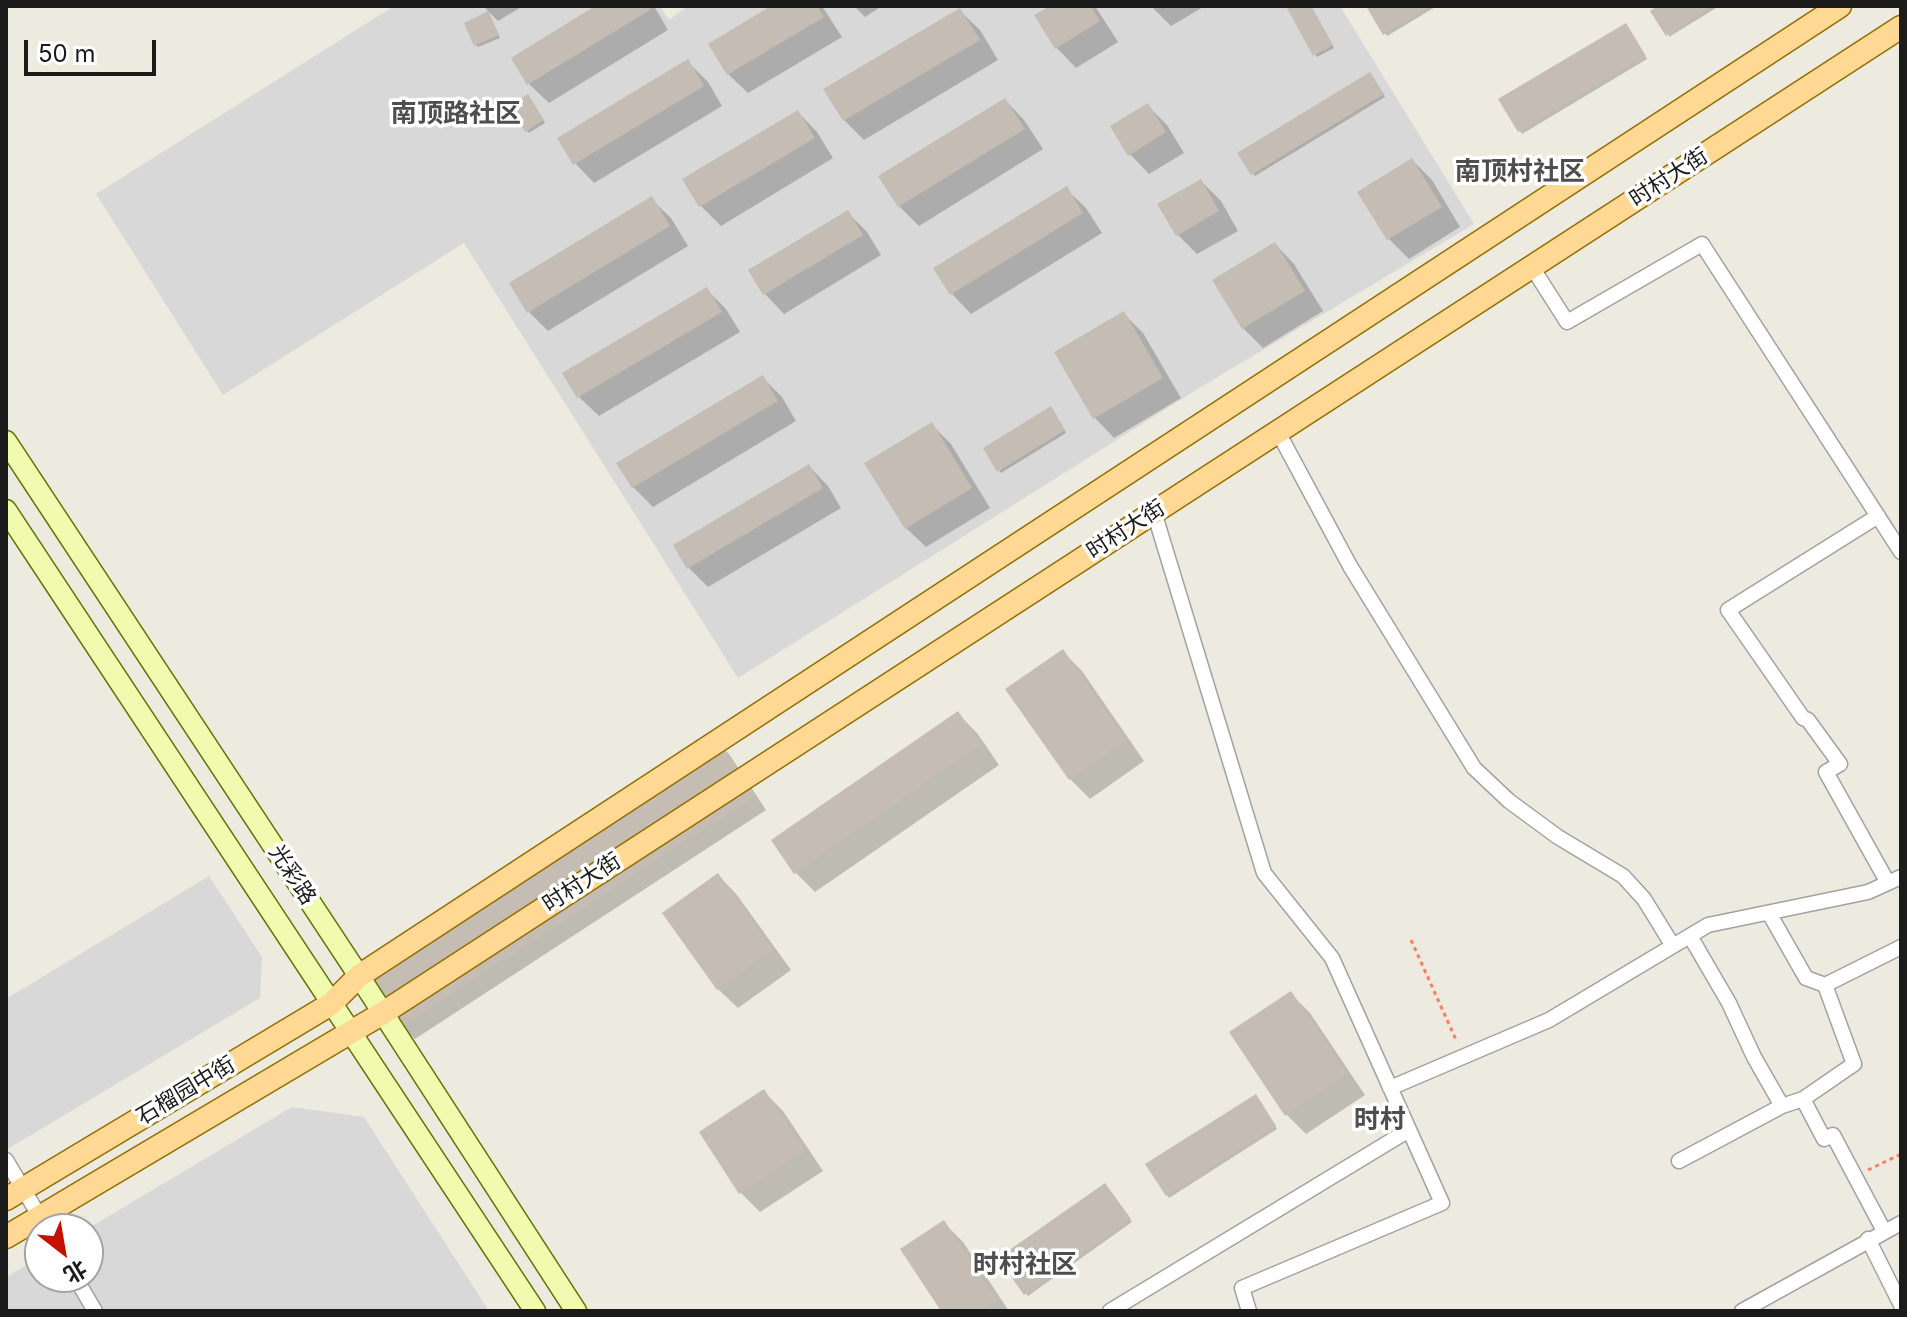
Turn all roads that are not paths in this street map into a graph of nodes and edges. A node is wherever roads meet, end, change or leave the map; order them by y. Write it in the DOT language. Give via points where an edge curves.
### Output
graph roads {
  1 [pos="1840,6"];
  2 [pos="1901,27"];
  3 [pos="1532,267"];
  4 [pos="1278,432"];
  5 [pos="6,441"];
  6 [pos="6,510"];
  7 [pos="1154,512"];
  8 [pos="1878,516"];
  9 [pos="1901,552"];
  10 [pos="1894,880"];
  11 [pos="1769,913"];
  12 [pos="1690,936"];
  13 [pos="1673,946"];
  14 [pos="1901,947"];
  15 [pos="359,976"];
  16 [pos="1825,985"];
  17 [pos="331,1004"];
  18 [pos="383,1013"];
  19 [pos="349,1032"];
  20 [pos="1390,1088"];
  21 [pos="1803,1099"];
  22 [pos="1782,1106"];
  23 [pos="1409,1130"];
  24 [pos="6,1160"];
  25 [pos="1679,1161"];
  26 [pos="15,1194"];
  27 [pos="35,1213"];
  28 [pos="58,1213"];
  29 [pos="1901,1223"];
  30 [pos="1884,1231"];
  31 [pos="1868,1239"];
  32 [pos="84,1293"];
  33 [pos="1901,1305"];
  34 [pos="95,1311"];
  35 [pos="535,1311"];
  36 [pos="576,1311"];
  37 [pos="1110,1311"];
  38 [pos="1249,1311"];
  39 [pos="1742,1311"];
  1 -- 15 [label="main road, 时村大街"];
  2 -- 3 [label="main road, 时村大街"];
  3 -- 4 [label="main road, 时村大街"];
  3 -- 8 [label="street" via="1567,322 1702,244"];
  4 -- 7 [label="main road, 时村大街"];
  4 -- 13 [label="street" via="1350,566 1474,768 1558,837 1623,876"];
  5 -- 15 [label="main road, 光彩路"];
  6 -- 17 [label="main road, 光彩路"];
  7 -- 18 [label="main road, 时村大街"];
  7 -- 20 [label="street" via="1264,873 1332,958"];
  8 -- 9 [label="street"];
  8 -- 10 [label="street" via="1728,610 1840,764 1826,772"];
  10 -- 11 [label="street" via="1868,892"];
  11 -- 12 [label="street" via="1708,925"];
  11 -- 16 [label="street" via="1806,978"];
  12 -- 13 [label="street"];
  12 -- 22 [label="street"];
  13 -- 20 [label="street" via="1549,1020"];
  14 -- 16 [label="street"];
  15 -- 17 [label="main road, 石榴园中街"];
  15 -- 18 [label="main road, 光彩路"];
  16 -- 21 [label="street" via="1854,1064"];
  17 -- 19 [label="main road, 光彩路"];
  17 -- 26 [label="main road, 石榴园中街"];
  18 -- 19 [label="main road, 时村大街"];
  18 -- 36 [label="main road, 光彩路"];
  19 -- 28 [label="main road, 石榴园中街"];
  19 -- 35 [label="main road, 光彩路"];
  20 -- 23 [label="street"];
  21 -- 22 [label="street"];
  21 -- 30 [label="street" via="1824,1139 1833,1135"];
  22 -- 25 [label="street"];
  23 -- 37 [label="street"];
  23 -- 38 [label="street" via="1442,1203 1242,1288"];
  24 -- 26 [label="street"];
  26 -- 27 [label="street"];
  29 -- 30 [label="street"];
  30 -- 31 [label="street"];
  31 -- 33 [label="street"];
  31 -- 39 [label="street"];
  32 -- 34 [label="street"];
}
